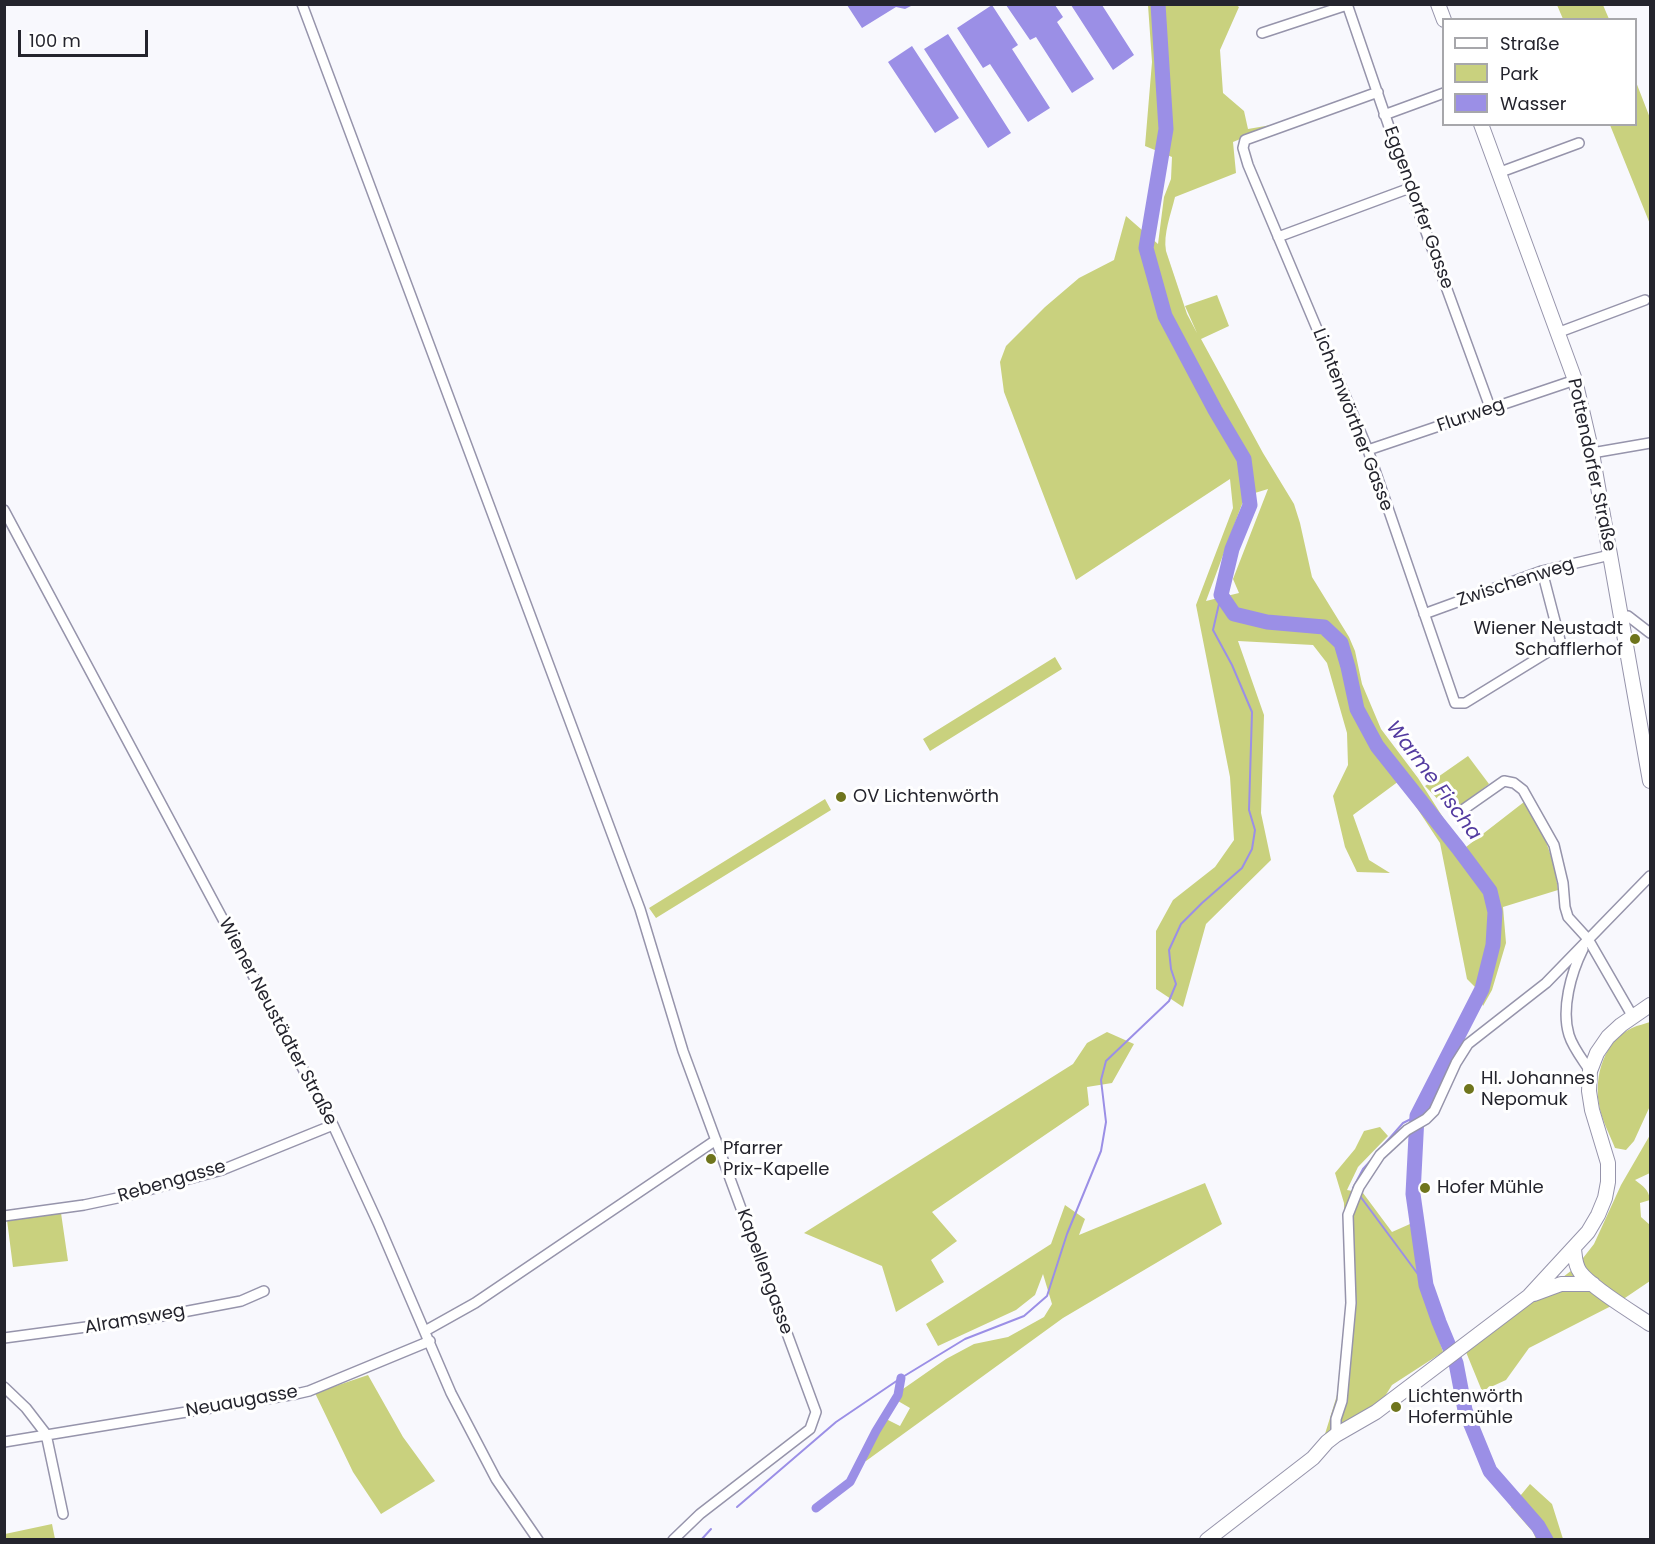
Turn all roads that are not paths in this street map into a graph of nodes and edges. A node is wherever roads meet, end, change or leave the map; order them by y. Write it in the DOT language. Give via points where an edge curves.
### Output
graph roads {
  1 [pos="302,4"];
  2 [pos="1347,4"];
  3 [pos="1262,33"];
  4 [pos="1378,92"];
  5 [pos="1442,93"];
  6 [pos="1384,114"];
  7 [pos="1482,126"];
  8 [pos="1580,143"];
  9 [pos="1498,173"];
  10 [pos="1410,188"];
  11 [pos="1278,237"];
  12 [pos="1645,300"];
  13 [pos="1557,333"];
  14 [pos="1575,380"];
  15 [pos="1491,410"];
  16 [pos="1650,443"];
  17 [pos="1368,450"];
  18 [pos="1592,453"];
  19 [pos="4,510"];
  20 [pos="1610,555"];
  21 [pos="1542,571"];
  22 [pos="1424,614"];
  23 [pos="1621,616"];
  24 [pos="1650,633"];
  25 [pos="1650,781"];
  26 [pos="1464,809"];
  27 [pos="1650,876"];
  28 [pos="1588,939"];
  29 [pos="1650,1005"];
  30 [pos="1650,1014"];
  31 [pos="1634,1017"];
  32 [pos="1590,1071"];
  33 [pos="333,1125"];
  34 [pos="716,1140"];
  35 [pos="4,1216"];
  36 [pos="1574,1249"];
  37 [pos="1593,1284"];
  38 [pos="264,1291"];
  39 [pos="1529,1296"];
  40 [pos="1650,1324"];
  41 [pos="425,1331"];
  42 [pos="4,1338"];
  43 [pos="430,1341"];
  44 [pos="4,1387"];
  45 [pos="46,1434"];
  46 [pos="1336,1435"];
  47 [pos="4,1442"];
  48 [pos="63,1514"];
  49 [pos="538,1539"];
  50 [pos="672,1539"];
  51 [pos="1207,1539"];
  1 -- 34 [label="street, Kapellengasse" via="640,909 682,1051"];
  2 -- 3 [label="street"];
  2 -- 4 [label="street, Eggendorfer Gasse"];
  4 -- 6 [label="street, Eggendorfer Gasse"];
  4 -- 11 [label="street, Lichtenwörther Gasse" via="1245,140 1248,165"];
  5 -- 6 [label="street"];
  6 -- 10 [label="street, Eggendorfer Gasse"];
  7 -- 9 [label="main road, Pottendorfer Straße"];
  8 -- 9 [label="street"];
  9 -- 13 [label="main road, Pottendorfer Straße"];
  10 -- 11 [label="street"];
  10 -- 15 [label="street, Eggendorfer Gasse"];
  11 -- 17 [label="street, Lichtenwörther Gasse"];
  12 -- 13 [label="street"];
  13 -- 14 [label="main road, Pottendorfer Straße"];
  14 -- 15 [label="street, Flurweg"];
  14 -- 18 [label="main road, Pottendorfer Straße"];
  15 -- 17 [label="street, Flurweg"];
  16 -- 18 [label="street"];
  17 -- 22 [label="street, Lichtenwörther Gasse"];
  18 -- 20 [label="main road, Pottendorfer Straße"];
  19 -- 33 [label="street, Wiener Neustädter Straße"];
  20 -- 21 [label="street, Zwischenweg"];
  20 -- 23 [label="main road, Pottendorfer Straße"];
  21 -- 22 [label="street, Zwischenweg"];
  21 -- 22 [label="street, Lichtenwörther Gasse" via="1561,644 1465,703 1455,703"];
  23 -- 24 [label="street" via="1628,616"];
  23 -- 25 [label="main road, Pottendorfer Straße"];
  26 -- 28 [label="street" via="1504,781 1523,790 1554,844 1568,917"];
  27 -- 28 [label="street"];
  28 -- 31 [label="street"];
  28 -- 32 [label="street" via="1570,983 1566,1011 1569,1035"];
  28 -- 46 [label="street" via="1546,983 1468,1044 1434,1111 1380,1155 1357,1191 1348,1215 1351,1304"];
  29 -- 31 [label="main road"];
  30 -- 31 [label="main road"];
  31 -- 32 [label="main road" via="1608,1037"];
  32 -- 36 [label="main road" via="1592,1110 1608,1163 1608,1182 1598,1215"];
  33 -- 35 [label="street, Rebengasse" via="222,1170 122,1197"];
  33 -- 41 [label="street, Wiener Neustädter Straße"];
  34 -- 41 [label="street" via="475,1302"];
  34 -- 50 [label="street, Kapellengasse" via="816,1412 810,1429"];
  36 -- 37 [label="main road" via="1579,1271"];
  36 -- 39 [label="main road"];
  37 -- 39 [label="main road" via="1561,1284"];
  37 -- 40 [label="main road"];
  38 -- 42 [label="street, Alramsweg" via="241,1300 146,1319"];
  39 -- 46 [label="main road" via="1376,1412"];
  41 -- 43 [label="street, Wiener Neustädter Straße"];
  43 -- 45 [label="street, Neuaugasse" via="309,1391"];
  43 -- 49 [label="street, Wiener Neustädter Straße" via="451,1393 496,1479"];
  44 -- 45 [label="street"];
  45 -- 47 [label="street, Neuaugasse"];
  45 -- 48 [label="street"];
  46 -- 51 [label="main road" via="1313,1458"];
}
